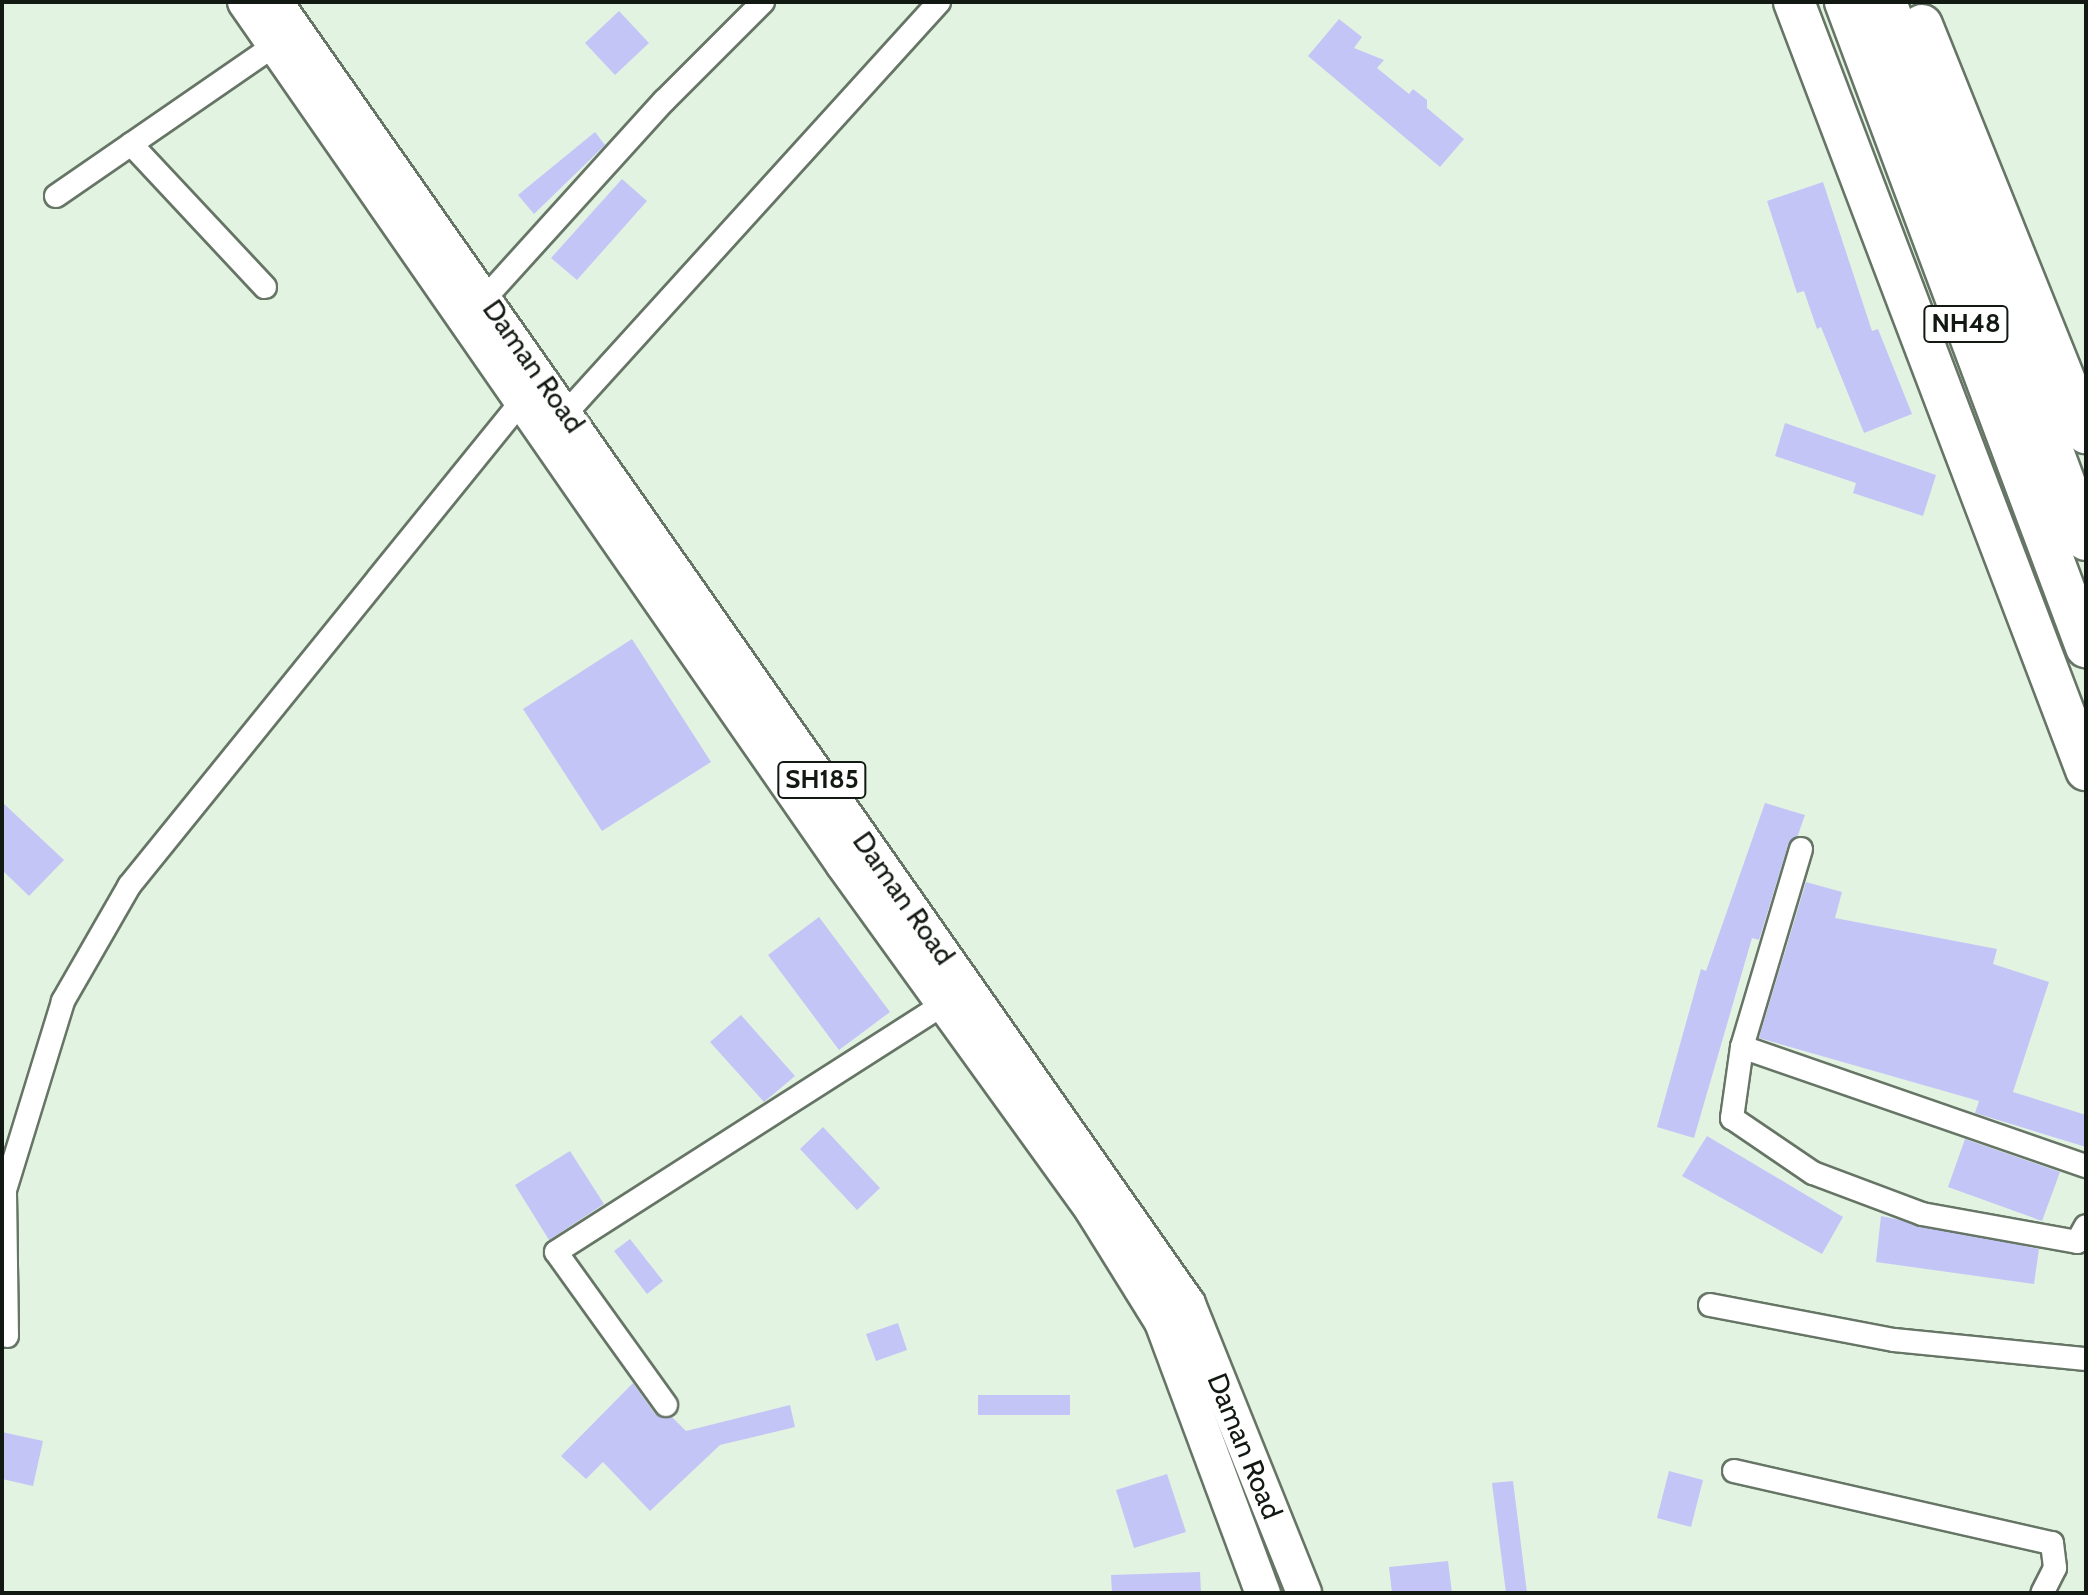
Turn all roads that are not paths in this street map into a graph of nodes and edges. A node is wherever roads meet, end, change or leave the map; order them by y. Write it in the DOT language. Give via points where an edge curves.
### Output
graph roads {
  1 [pos="245,2"];
  2 [pos="275,2"];
  3 [pos="763,2"];
  4 [pos="939,2"];
  5 [pos="1794,2"];
  6 [pos="1845,2"];
  7 [pos="1886,2"];
  8 [pos="1914,2"];
  9 [pos="275,45"];
  10 [pos="131,144"];
  11 [pos="56,196"];
  12 [pos="265,287"];
  13 [pos="476,308"];
  14 [pos="545,401"];
  15 [pos="2086,433"];
  16 [pos="2086,540"];
  17 [pos="2086,647"];
  18 [pos="2086,770"];
  19 [pos="1801,849"];
  20 [pos="956,996"];
  21 [pos="1742,1047"];
  22 [pos="2086,1166"];
  23 [pos="2086,1226"];
  24 [pos="1710,1305"];
  25 [pos="7,1336"];
  26 [pos="2086,1359"];
  27 [pos="666,1405"];
  28 [pos="1734,1471"];
  29 [pos="1263,1593"];
  30 [pos="1304,1593"];
  31 [pos="2042,1593"];
  1 -- 9 [label="main road"];
  2 -- 13 [label="main road, Daman Road / SH185"];
  3 -- 13 [label="street" via="664,101"];
  4 -- 14 [label="street"];
  5 -- 18 [label="highway"];
  6 -- 17 [label="highway, NH48"];
  7 -- 16 [label="highway, NH48"];
  8 -- 15 [label="highway"];
  9 -- 10 [label="street"];
  9 -- 13 [label="main road"];
  10 -- 11 [label="street"];
  10 -- 12 [label="street"];
  13 -- 14 [label="main road, Daman Road / SH185"];
  14 -- 20 [label="main road, Daman Road / SH185"];
  14 -- 20 [label="main road"];
  14 -- 25 [label="street" via="129,886 63,1001 5,1190"];
  19 -- 21 [label="street"];
  20 -- 27 [label="street" via="556,1252"];
  20 -- 29 [label="main road" via="1162,1322"];
  20 -- 30 [label="main road, Daman Road / SH185" via="1188,1304"];
  21 -- 22 [label="street"];
  21 -- 23 [label="street" via="1732,1118 1813,1173 1922,1214 2077,1242"];
  24 -- 26 [label="street" via="1894,1340"];
  28 -- 31 [label="street" via="2052,1543 2055,1568"];
}
